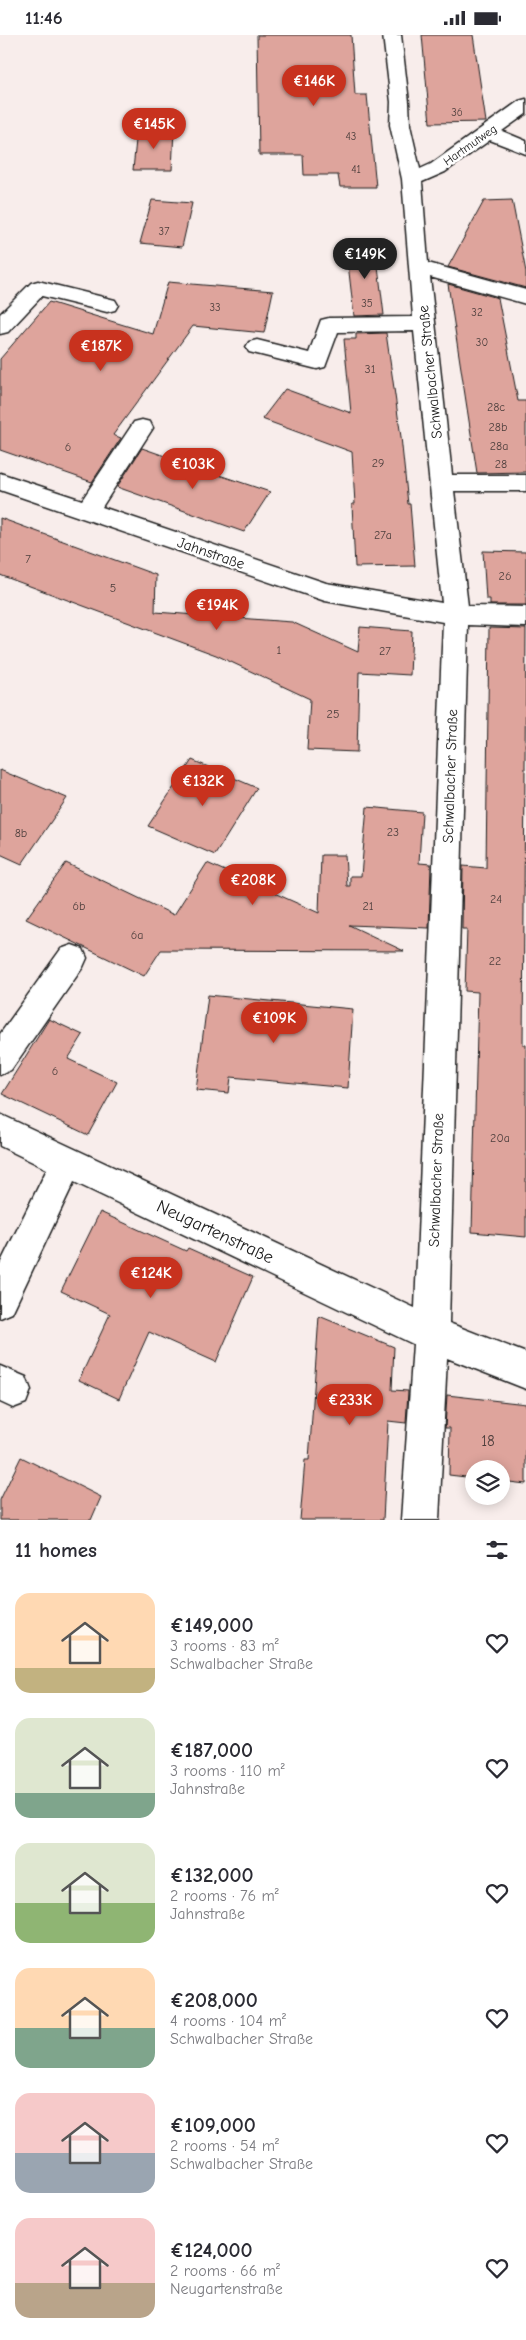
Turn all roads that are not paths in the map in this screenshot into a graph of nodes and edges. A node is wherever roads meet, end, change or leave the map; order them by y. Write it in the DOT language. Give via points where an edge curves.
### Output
graph roads {
  1 [pos="392,35"];
  2 [pos="526,105"];
  3 [pos="488,132"];
  4 [pos="526,148"];
  5 [pos="412,179"];
  6 [pos="418,267"];
  7 [pos="526,297"];
  8 [pos="107,305"];
  9 [pos="424,324"];
  10 [pos="0,327"];
  11 [pos="257,347"];
  12 [pos="142,428"];
  13 [pos="0,481"];
  14 [pos="442,483"];
  15 [pos="526,483"];
  16 [pos="88,511"];
  17 [pos="456,615"];
  18 [pos="526,617"];
  19 [pos="72,958"];
  20 [pos="0,1060"];
  21 [pos="0,1130"];
  22 [pos="67,1162"];
  23 [pos="0,1301"];
  24 [pos="430,1334"];
  25 [pos="526,1371"];
  26 [pos="420,1520"];
  1 -- 5 [label="street, Schwalbacher Straße" via="400,125"];
  2 -- 3 [label="street, Hartmutweg"];
  3 -- 4 [label="street"];
  3 -- 5 [label="street, Hartmutweg" via="438,168"];
  5 -- 6 [label="street, Schwalbacher Straße"];
  6 -- 7 [label="street"];
  6 -- 9 [label="street, Schwalbacher Straße"];
  8 -- 10 [label="street" via="38,288"];
  9 -- 11 [label="street" via="329,325 317,362"];
  9 -- 14 [label="street, Schwalbacher Straße"];
  12 -- 16 [label="street"];
  13 -- 16 [label="street, Jahnstraße"];
  14 -- 15 [label="street"];
  14 -- 17 [label="street, Schwalbacher Straße"];
  16 -- 17 [label="street, Jahnstraße" via="325,592"];
  17 -- 18 [label="street, Jahnstraße"];
  17 -- 24 [label="street, Schwalbacher Straße"];
  19 -- 20 [label="street"];
  21 -- 22 [label="street, Neugartenstraße"];
  22 -- 23 [label="street"];
  22 -- 24 [label="street, Neugartenstraße"];
  24 -- 25 [label="street, Neugartenstraße"];
  24 -- 26 [label="street, Schwalbacher Straße"];
}
